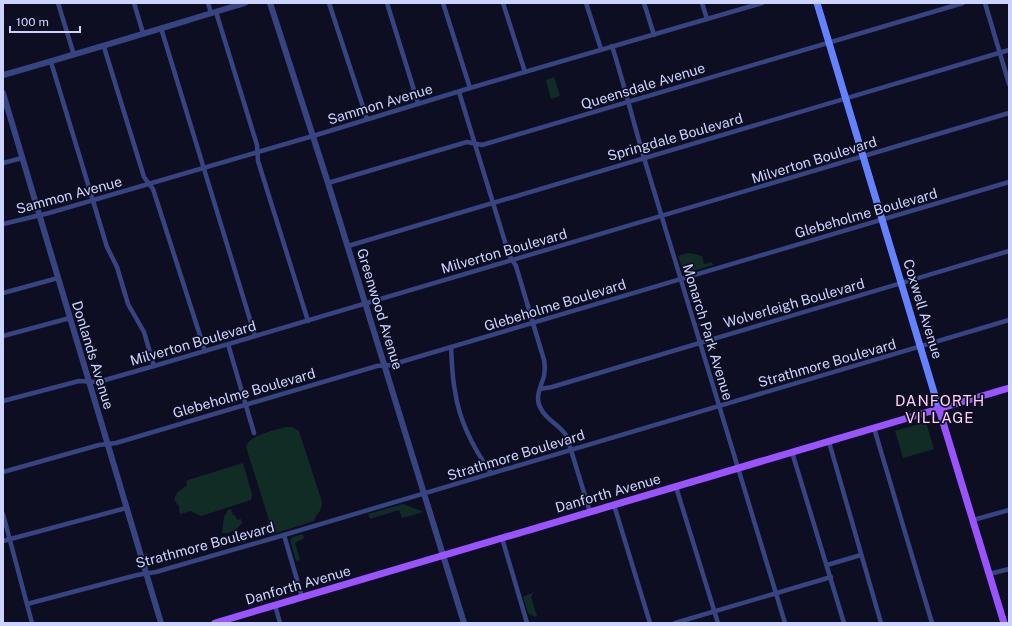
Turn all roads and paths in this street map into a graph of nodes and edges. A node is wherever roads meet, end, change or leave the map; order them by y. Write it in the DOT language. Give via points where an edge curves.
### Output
graph roads {
  1 [pos="58,3"];
  2 [pos="134,3"];
  3 [pos="208,3"];
  4 [pos="245,3"];
  5 [pos="270,3"];
  6 [pos="329,3"];
  7 [pos="387,3"];
  8 [pos="443,3"];
  9 [pos="503,3"];
  10 [pos="586,3"];
  11 [pos="644,3"];
  12 [pos="702,3"];
  13 [pos="762,3"];
  14 [pos="817,3"];
  15 [pos="963,3"];
  16 [pos="985,3"];
  17 [pos="213,13"];
  18 [pos="707,19"];
  19 [pos="160,28"];
  20 [pos="143,34"];
  21 [pos="654,35"];
  22 [pos="829,43"];
  23 [pos="612,46"];
  24 [pos="104,47"];
  25 [pos="602,49"];
  26 [pos="1009,50"];
  27 [pos="999,53"];
  28 [pos="74,55"];
  29 [pos="51,62"];
  30 [pos="525,72"];
  31 [pos="3,75"];
  32 [pos="1009,84"];
  33 [pos="470,88"];
  34 [pos="459,92"];
  35 [pos="3,93"];
  36 [pos="845,99"];
  37 [pos="628,102"];
  38 [pos="418,103"];
  39 [pos="1009,113"];
  40 [pos="367,119"];
  41 [pos="313,136"];
  42 [pos="474,144"];
  43 [pos="258,152"];
  44 [pos="863,157"];
  45 [pos="22,158"];
  46 [pos="644,158"];
  47 [pos="3,163"];
  48 [pos="204,168"];
  49 [pos="1009,182"];
  50 [pos="328,183"];
  51 [pos="149,184"];
  52 [pos="93,200"];
  53 [pos="492,203"];
  54 [pos="39,215"];
  55 [pos="662,216"];
  56 [pos="882,219"];
  57 [pos="3,224"];
  58 [pos="348,246"];
  59 [pos="1009,251"];
  60 [pos="512,260"];
  61 [pos="58,278"];
  62 [pos="680,279"];
  63 [pos="901,283"];
  64 [pos="3,293"];
  65 [pos="366,304"];
  66 [pos="70,318"];
  67 [pos="1009,320"];
  68 [pos="308,321"];
  69 [pos="532,322"];
  70 [pos="3,336"];
  71 [pos="255,336"];
  72 [pos="699,342"];
  73 [pos="228,344"];
  74 [pos="921,346"];
  75 [pos="451,347"];
  76 [pos="205,351"];
  77 [pos="154,366"];
  78 [pos="385,366"];
  79 [pos="89,382"];
  80 [pos="1009,388"];
  81 [pos="540,389"];
  82 [pos="3,401"];
  83 [pos="245,404"];
  84 [pos="718,406"];
  85 [pos="939,409"];
  86 [pos="874,428"];
  87 [pos="254,433"];
  88 [pos="829,442"];
  89 [pos="107,444"];
  90 [pos="571,450"];
  91 [pos="792,452"];
  92 [pos="738,468"];
  93 [pos="3,472"];
  94 [pos="491,474"];
  95 [pos="676,487"];
  96 [pos="424,494"];
  97 [pos="614,506"];
  98 [pos="126,508"];
  99 [pos="1009,510"];
  100 [pos="590,512"];
  101 [pos="3,514"];
  102 [pos="973,520"];
  103 [pos="284,535"];
  104 [pos="502,538"];
  105 [pos="9,539"];
  106 [pos="3,541"];
  107 [pos="861,555"];
  108 [pos="444,556"];
  109 [pos="827,566"];
  110 [pos="1009,569"];
  111 [pos="146,574"];
  112 [pos="989,574"];
  113 [pos="831,577"];
  114 [pos="776,594"];
  115 [pos="302,597"];
  116 [pos="27,604"];
  117 [pos="275,605"];
  118 [pos="715,612"];
  119 [pos="32,623"];
  120 [pos="161,623"];
  121 [pos="215,623"];
  122 [pos="280,623"];
  123 [pos="464,623"];
  124 [pos="527,623"];
  125 [pos="650,623"];
  126 [pos="675,623"];
  127 [pos="718,623"];
  128 [pos="785,623"];
  129 [pos="844,623"];
  130 [pos="881,623"];
  131 [pos="932,623"];
  132 [pos="1004,623"];
  1 -- 28 [label="street"];
  2 -- 20 [label="street"];
  3 -- 17 [label="street"];
  4 -- 17 [label="street"];
  5 -- 41 [label="street, Greenwood Avenue"];
  6 -- 40 [label="street"];
  7 -- 38 [label="street"];
  8 -- 33 [label="street"];
  9 -- 30 [label="street"];
  10 -- 25 [label="street"];
  11 -- 21 [label="street"];
  12 -- 18 [label="street"];
  13 -- 18 [label="street, Sammon Avenue"];
  14 -- 22 [label="main road, Coxwell Avenue"];
  15 -- 22 [label="street, Queensdale Avenue"];
  16 -- 27 [label="street"];
  17 -- 19 [label="street"];
  17 -- 43 [label="street"];
  18 -- 21 [label="street, Sammon Avenue"];
  19 -- 20 [label="street"];
  19 -- 48 [label="street"];
  20 -- 24 [label="street"];
  21 -- 23 [label="street, Sammon Avenue"];
  22 -- 36 [label="main road, Coxwell Avenue"];
  22 -- 37 [label="street, Queensdale Avenue"];
  23 -- 25 [label="street, Sammon Avenue"];
  23 -- 37 [label="street, Monarch Park Avenue"];
  24 -- 28 [label="street"];
  24 -- 51 [label="street" via="144,177"];
  25 -- 30 [label="street, Sammon Avenue"];
  26 -- 27 [label="street, Springdale Boulevard"];
  27 -- 32 [label="street"];
  27 -- 36 [label="street, Springdale Boulevard"];
  28 -- 29 [label="street"];
  29 -- 31 [label="street"];
  29 -- 52 [label="street"];
  30 -- 33 [label="street, Sammon Avenue"];
  33 -- 34 [label="street, Sammon Avenue"];
  34 -- 38 [label="street, Sammon Avenue"];
  34 -- 42 [label="street"];
  35 -- 45 [label="street, Donlands Avenue"];
  36 -- 44 [label="main road, Coxwell Avenue"];
  36 -- 46 [label="street, Springdale Boulevard"];
  37 -- 42 [label="street, Queensdale Avenue" via="482,146"];
  37 -- 46 [label="street, Monarch Park Avenue"];
  38 -- 40 [label="street, Sammon Avenue"];
  39 -- 44 [label="street, Milverton Boulevard"];
  40 -- 41 [label="street, Sammon Avenue"];
  41 -- 43 [label="street, Sammon Avenue"];
  41 -- 50 [label="street, Greenwood Avenue"];
  42 -- 50 [label="street, Queensdale Avenue" via="468,142"];
  42 -- 53 [label="street"];
  43 -- 48 [label="street, Sammon Avenue"];
  43 -- 68 [label="street" via="258,161"];
  44 -- 55 [label="street, Milverton Boulevard"];
  44 -- 56 [label="main road, Coxwell Avenue"];
  45 -- 47 [label="street"];
  45 -- 54 [label="street, Donlands Avenue"];
  46 -- 53 [label="street, Springdale Boulevard"];
  46 -- 55 [label="street, Monarch Park Avenue"];
  48 -- 51 [label="street, Sammon Avenue"];
  48 -- 71 [label="street"];
  49 -- 56 [label="street, Glebeholme Boulevard"];
  50 -- 58 [label="street, Greenwood Avenue"];
  51 -- 52 [label="street, Sammon Avenue"];
  51 -- 76 [label="street" via="153,189"];
  52 -- 54 [label="street, Sammon Avenue"];
  52 -- 77 [label="street" via="107,247 117,267 128,304 144,332"];
  53 -- 58 [label="street, Springdale Boulevard"];
  53 -- 60 [label="street"];
  54 -- 57 [label="street, Sammon Avenue"];
  54 -- 61 [label="street, Donlands Avenue"];
  55 -- 60 [label="street, Milverton Boulevard"];
  55 -- 62 [label="street, Monarch Park Avenue"];
  56 -- 62 [label="street, Glebeholme Boulevard"];
  56 -- 63 [label="main road, Coxwell Avenue"];
  58 -- 65 [label="street, Greenwood Avenue"];
  59 -- 63 [label="street, Wolverleigh Boulevard"];
  60 -- 65 [label="street, Milverton Boulevard"];
  60 -- 69 [label="street"];
  61 -- 64 [label="street"];
  61 -- 66 [label="street, Donlands Avenue"];
  62 -- 69 [label="street, Glebeholme Boulevard"];
  62 -- 72 [label="street, Monarch Park Avenue"];
  63 -- 72 [label="street, Wolverleigh Boulevard"];
  63 -- 74 [label="main road, Coxwell Avenue"];
  65 -- 68 [label="street, Milverton Boulevard"];
  65 -- 78 [label="street, Greenwood Avenue"];
  66 -- 70 [label="street"];
  66 -- 79 [label="street, Donlands Avenue"];
  67 -- 74 [label="street, Strathmore Boulevard"];
  68 -- 71 [label="street, Milverton Boulevard"];
  69 -- 75 [label="street, Glebeholme Boulevard"];
  69 -- 81 [label="street" via="545,368"];
  71 -- 73 [label="street, Milverton Boulevard"];
  72 -- 81 [label="street, Wolverleigh Boulevard"];
  72 -- 84 [label="street, Monarch Park Avenue"];
  73 -- 76 [label="street, Milverton Boulevard"];
  73 -- 83 [label="street"];
  74 -- 84 [label="street, Strathmore Boulevard"];
  74 -- 85 [label="main road, Coxwell Avenue"];
  75 -- 78 [label="street, Glebeholme Boulevard"];
  75 -- 94 [label="street" via="454,391 459,413 479,456"];
  76 -- 77 [label="street, Milverton Boulevard"];
  77 -- 79 [label="street, Milverton Boulevard" via="98,382"];
  78 -- 83 [label="street, Glebeholme Boulevard" via="377,366"];
  78 -- 96 [label="street, Greenwood Avenue"];
  79 -- 82 [label="street, Milverton Boulevard" via="79,380"];
  79 -- 89 [label="street, Donlands Avenue"];
  80 -- 85 [label="main road, Danforth Avenue"];
  81 -- 90 [label="street" via="538,399 541,409 565,432"];
  83 -- 87 [label="street"];
  83 -- 89 [label="street, Glebeholme Boulevard"];
  84 -- 90 [label="street, Strathmore Boulevard"];
  84 -- 92 [label="street, Monarch Park Avenue"];
  85 -- 86 [label="main road, Danforth Avenue"];
  85 -- 102 [label="main road, Coxwell Avenue"];
  86 -- 88 [label="main road, Danforth Avenue"];
  86 -- 131 [label="street"];
  88 -- 91 [label="main road, Danforth Avenue"];
  88 -- 107 [label="street"];
  89 -- 93 [label="street, Glebeholme Boulevard"];
  89 -- 98 [label="street, Donlands Avenue"];
  90 -- 94 [label="street, Strathmore Boulevard"];
  90 -- 100 [label="street"];
  91 -- 92 [label="main road, Danforth Avenue"];
  91 -- 109 [label="street"];
  92 -- 95 [label="main road, Danforth Avenue"];
  92 -- 114 [label="street, Monarch Park Avenue"];
  94 -- 96 [label="street, Strathmore Boulevard"];
  95 -- 97 [label="main road, Danforth Avenue"];
  95 -- 118 [label="street"];
  96 -- 103 [label="street, Strathmore Boulevard"];
  96 -- 108 [label="street, Greenwood Avenue"];
  97 -- 100 [label="main road, Danforth Avenue"];
  97 -- 125 [label="street"];
  98 -- 105 [label="street"];
  98 -- 111 [label="street, Donlands Avenue"];
  99 -- 102 [label="street"];
  100 -- 104 [label="main road, Danforth Avenue"];
  101 -- 105 [label="street"];
  102 -- 112 [label="main road, Coxwell Avenue"];
  103 -- 111 [label="street, Strathmore Boulevard"];
  103 -- 115 [label="street"];
  104 -- 108 [label="main road, Danforth Avenue"];
  104 -- 124 [label="street"];
  105 -- 106 [label="street"];
  105 -- 116 [label="street"];
  107 -- 109 [label="street"];
  107 -- 130 [label="street"];
  108 -- 115 [label="main road, Danforth Avenue"];
  108 -- 123 [label="street, Greenwood Avenue"];
  109 -- 113 [label="street"];
  110 -- 112 [label="street"];
  111 -- 116 [label="street, Strathmore Boulevard"];
  111 -- 120 [label="street, Donlands Avenue"];
  112 -- 132 [label="main road, Coxwell Avenue"];
  113 -- 114 [label="street"];
  113 -- 129 [label="street"];
  114 -- 118 [label="street"];
  114 -- 128 [label="street, Monarch Park Avenue"];
  115 -- 117 [label="main road, Danforth Avenue"];
  116 -- 119 [label="street"];
  117 -- 121 [label="main road, Danforth Avenue"];
  117 -- 122 [label="street"];
  118 -- 126 [label="street"];
  118 -- 127 [label="street"];
}
